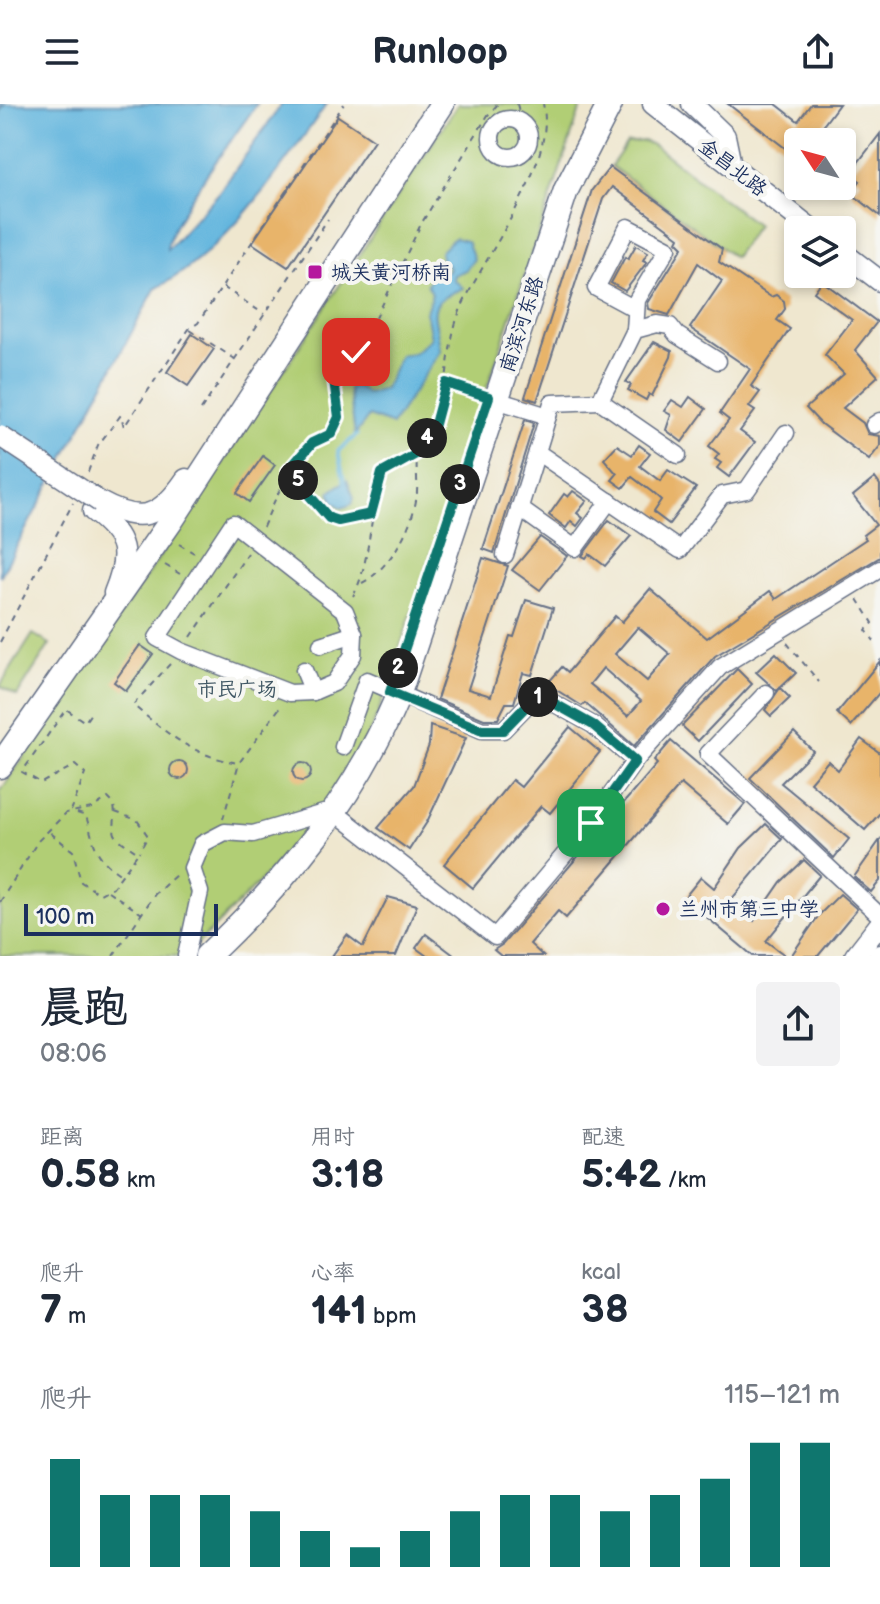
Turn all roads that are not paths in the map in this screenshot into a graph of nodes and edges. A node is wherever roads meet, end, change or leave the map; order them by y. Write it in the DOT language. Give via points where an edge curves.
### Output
graph roads {
  1 [pos="442,104"];
  2 [pos="610,104"];
  3 [pos="653,104"];
  4 [pos="692,104"];
  5 [pos="534,145"];
  6 [pos="731,165"];
  7 [pos="795,216"];
  8 [pos="856,263"];
  9 [pos="880,281"];
  10 [pos="635,309"];
  11 [pos="297,323"];
  12 [pos="635,330"];
  13 [pos="718,361"];
  14 [pos="496,400"];
  15 [pos="600,401"];
  16 [pos="548,416"];
  17 [pos="786,433"];
  18 [pos="0,436"];
  19 [pos="0,449"];
  20 [pos="537,452"];
  21 [pos="678,455"];
  22 [pos="609,501"];
  23 [pos="97,507"];
  24 [pos="519,508"];
  25 [pos="505,555"];
  26 [pos="880,569"];
  27 [pos="354,634"];
  28 [pos="85,643"];
  29 [pos="321,645"];
  30 [pos="304,670"];
  31 [pos="313,692"];
  32 [pos="766,693"];
  33 [pos="398,696"];
  34 [pos="343,747"];
  35 [pos="635,761"];
  36 [pos="0,766"];
  37 [pos="332,812"];
  38 [pos="880,916"];
  39 [pos="880,924"];
  40 [pos="186,956"];
  41 [pos="207,956"];
  42 [pos="855,956"];
  1 -- 11 [label="highway"];
  2 -- 14 [label="highway, 南滨河东路" via="566,190"];
  3 -- 6 [label="main road, 金昌北路"];
  4 -- 6 [label="main road" via="725,136"];
  5 -- 5 [label="street" via="505,156 491,140 492,132 501,121 522,123"];
  6 -- 7 [label="main road, 金昌北路"];
  8 -- 9 [label="main road"];
  10 -- 10 [label="street" via="596,288 628,227 668,248"];
  10 -- 12 [label="street"];
  11 -- 23 [label="main road" via="248,384 173,498 154,514 139,517"];
  11 -- 28 [label="highway" via="187,498"];
  12 -- 13 [label="street" via="670,326"];
  12 -- 15 [label="street"];
  14 -- 16 [label="street"];
  14 -- 33 [label="highway, 南滨河东路"];
  15 -- 16 [label="street" via="552,403"];
  15 -- 21 [label="street"];
  16 -- 20 [label="street"];
  17 -- 22 [label="street" via="747,490 722,495 680,550"];
  18 -- 23 [label="main road, bridge"];
  19 -- 23 [label="main road"];
  20 -- 22 [label="street"];
  20 -- 24 [label="street"];
  22 -- 24 [label="street" via="575,548"];
  23 -- 28 [label="main road" via="117,532 125,559 112,597"];
  24 -- 25 [label="street"];
  26 -- 35 [label="street" via="720,667"];
  27 -- 29 [label="street"];
  27 -- 31 [label="street" via="353,655 334,683"];
  27 -- 31 [label="street" via="345,611 233,523 157,638 290,693"];
  28 -- 36 [label="highway"];
  30 -- 31 [label="street"];
  32 -- 38 [label="street" via="708,754"];
  33 -- 34 [label="street" via="367,680"];
  33 -- 35 [label="street" via="495,732 541,696 593,725"];
  33 -- 37 [label="highway, 南滨河东路" via="366,766"];
  35 -- 37 [label="street" via="591,823 495,937"];
  37 -- 40 [label="street" via="253,834 225,832 202,844 192,868 200,892"];
  37 -- 41 [label="highway, 南滨河东路" via="296,864"];
  39 -- 42 [label="main road"];
}
